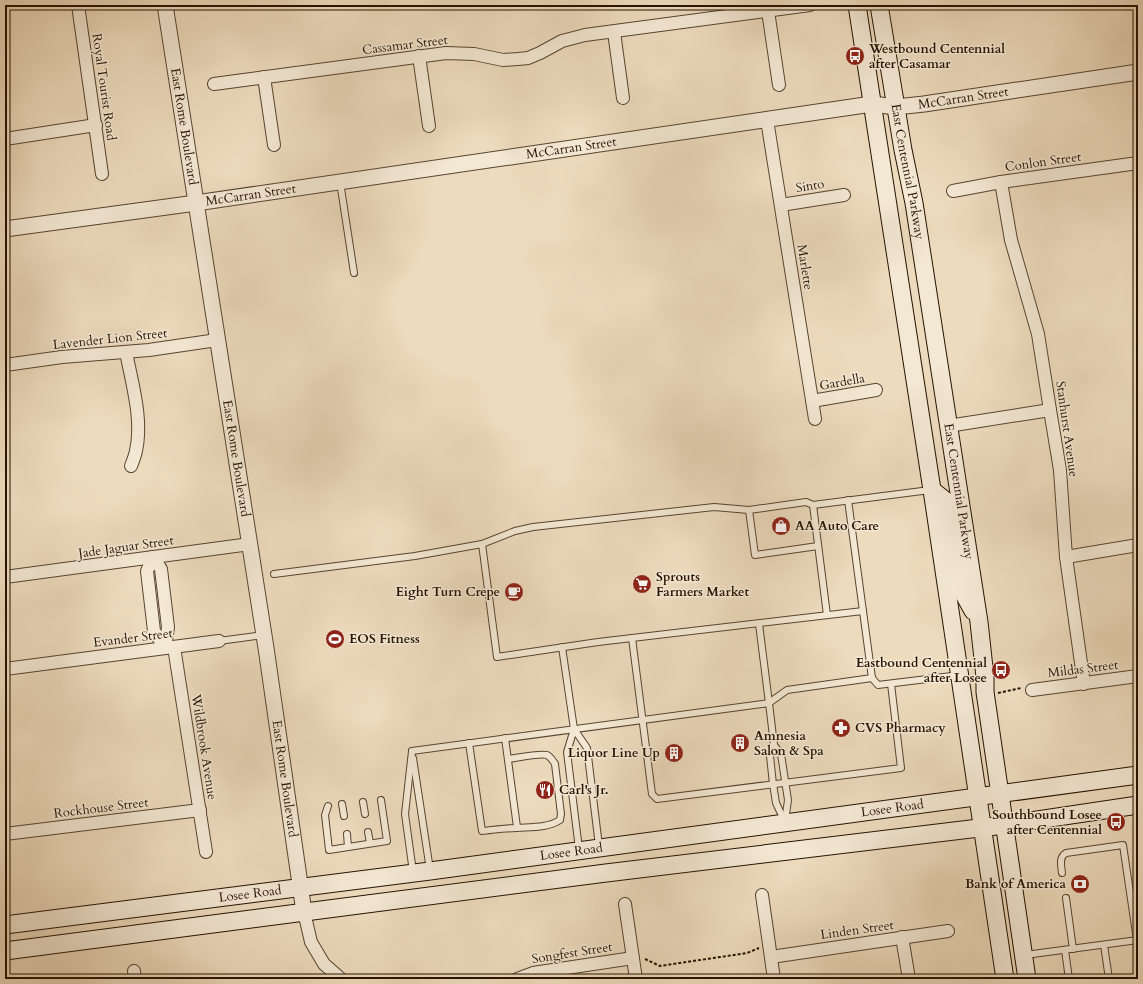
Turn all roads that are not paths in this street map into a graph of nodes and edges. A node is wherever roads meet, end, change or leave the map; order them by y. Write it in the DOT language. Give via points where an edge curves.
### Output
graph roads {
  1 [pos="78,5"];
  2 [pos="165,5"];
  3 [pos="810,5"];
  4 [pos="857,5"];
  5 [pos="879,5"];
  6 [pos="768,10"];
  7 [pos="614,32"];
  8 [pos="419,56"];
  9 [pos="1138,72"];
  10 [pos="264,78"];
  11 [pos="214,84"];
  12 [pos="779,85"];
  13 [pos="622,98"];
  14 [pos="872,104"];
  15 [pos="896,107"];
  16 [pos="767,120"];
  17 [pos="96,126"];
  18 [pos="429,126"];
  19 [pos="5,139"];
  20 [pos="274,145"];
  21 [pos="1138,163"];
  22 [pos="102,174"];
  23 [pos="340,182"];
  24 [pos="1001,182"];
  25 [pos="953,191"];
  26 [pos="844,195"];
  27 [pos="196,203"];
  28 [pos="781,205"];
  29 [pos="5,230"];
  30 [pos="354,273"];
  31 [pos="217,340"];
  32 [pos="126,352"];
  33 [pos="5,365"];
  34 [pos="876,390"];
  35 [pos="812,401"];
  36 [pos="1050,410"];
  37 [pos="815,419"];
  38 [pos="948,426"];
  39 [pos="131,466"];
  40 [pos="932,490"];
  41 [pos="848,500"];
  42 [pos="813,505"];
  43 [pos="749,510"];
  44 [pos="250,544"];
  45 [pos="482,544"];
  46 [pos="1138,545"];
  47 [pos="818,546"];
  48 [pos="153,557"];
  49 [pos="1066,557"];
  50 [pos="274,574"];
  51 [pos="5,577"];
  52 [pos="166,610"];
  53 [pos="863,611"];
  54 [pos="152,612"];
  55 [pos="827,615"];
  56 [pos="978,622"];
  57 [pos="759,624"];
  58 [pos="264,635"];
  59 [pos="632,638"];
  60 [pos="219,641"];
  61 [pos="170,647"];
  62 [pos="562,647"];
  63 [pos="5,669"];
  64 [pos="960,675"];
  65 [pos="1138,676"];
  66 [pos="872,678"];
  67 [pos="891,684"];
  68 [pos="1084,684"];
  69 [pos="1032,690"];
  70 [pos="768,703"];
  71 [pos="642,720"];
  72 [pos="574,729"];
  73 [pos="505,738"];
  74 [pos="469,743"];
  75 [pos="774,744"];
  76 [pos="412,751"];
  77 [pos="508,759"];
  78 [pos="1138,775"];
  79 [pos="785,782"];
  80 [pos="773,784"];
  81 [pos="999,794"];
  82 [pos="978,796"];
  83 [pos="381,800"];
  84 [pos="363,802"];
  85 [pos="342,804"];
  86 [pos="1138,805"];
  87 [pos="328,806"];
  88 [pos="200,810"];
  89 [pos="365,814"];
  90 [pos="344,816"];
  91 [pos="785,822"];
  92 [pos="1004,825"];
  93 [pos="982,826"];
  94 [pos="517,828"];
  95 [pos="5,831"];
  96 [pos="368,832"];
  97 [pos="347,834"];
  98 [pos="647,842"];
  99 [pos="370,843"];
  100 [pos="348,847"];
  101 [pos="599,848"];
  102 [pos="579,851"];
  103 [pos="206,852"];
  104 [pos="422,872"];
  105 [pos="1062,873"];
  106 [pos="582,876"];
  107 [pos="524,884"];
  108 [pos="300,888"];
  109 [pos="762,895"];
  110 [pos="1066,898"];
  111 [pos="626,904"];
  112 [pos="304,912"];
  113 [pos="28,922"];
  114 [pos="5,925"];
  115 [pos="948,930"];
  116 [pos="5,936"];
  117 [pos="902,937"];
  118 [pos="1138,940"];
  119 [pos="1104,945"];
  120 [pos="1073,949"];
  121 [pos="1064,950"];
  122 [pos="5,951"];
  123 [pos="1023,956"];
  124 [pos="771,957"];
  125 [pos="633,958"];
  126 [pos="341,979"];
  127 [pos="517,979"];
  128 [pos="636,979"];
  129 [pos="774,979"];
  130 [pos="909,979"];
  131 [pos="1005,979"];
  132 [pos="1027,979"];
  133 [pos="1069,979"];
  134 [pos="1109,979"];
  1 -- 17 [label="street, Royal Tourist Road"];
  2 -- 27 [label="street, East Rome Boulevard"];
  3 -- 6 [label="street, Cassamar Street"];
  4 -- 14 [label="main road, East Centennial Parkway"];
  5 -- 15 [label="main road, East Centennial Parkway"];
  6 -- 7 [label="street, Cassamar Street"];
  6 -- 12 [label="street"];
  7 -- 8 [label="street, Cassamar Street" via="562,41 528,58 503,60 446,52"];
  7 -- 13 [label="street"];
  8 -- 10 [label="street, Cassamar Street"];
  8 -- 18 [label="street"];
  9 -- 15 [label="street, McCarran Street"];
  10 -- 11 [label="street, Cassamar Street"];
  10 -- 20 [label="street"];
  14 -- 15 [label="street, McCarran Street"];
  14 -- 16 [label="street, McCarran Street"];
  14 -- 40 [label="main road, East Centennial Parkway"];
  15 -- 38 [label="main road, East Centennial Parkway" via="914,203"];
  16 -- 23 [label="street, McCarran Street"];
  16 -- 28 [label="street, Marlette"];
  17 -- 19 [label="street"];
  17 -- 22 [label="street, Royal Tourist Road"];
  21 -- 24 [label="street, Conlon Street"];
  23 -- 27 [label="street, McCarran Street"];
  23 -- 30 [label="lane"];
  24 -- 25 [label="street, Conlon Street"];
  24 -- 36 [label="street, Stanhurst Avenue" via="1011,240 1038,334"];
  26 -- 28 [label="street, Sinto"];
  27 -- 29 [label="street, McCarran Street"];
  27 -- 31 [label="street, East Rome Boulevard"];
  28 -- 35 [label="street, Marlette"];
  31 -- 32 [label="street, Lavender Lion Street"];
  31 -- 44 [label="street, East Rome Boulevard"];
  32 -- 33 [label="street, Lavender Lion Street" via="62,356"];
  32 -- 39 [label="street" via="138,428 136,451"];
  34 -- 35 [label="street, Gardella"];
  35 -- 37 [label="street, Marlette"];
  36 -- 38 [label="street"];
  36 -- 49 [label="street, Stanhurst Avenue" via="1060,470"];
  38 -- 56 [label="main road, East Centennial Parkway"];
  40 -- 41 [label="lane"];
  40 -- 56 [label="main road" via="947,502 961,589"];
  40 -- 64 [label="main road, East Centennial Parkway"];
  41 -- 42 [label="lane"];
  41 -- 53 [label="lane"];
  42 -- 43 [label="lane" via="806,502"];
  42 -- 47 [label="lane"];
  43 -- 45 [label="lane" via="714,507 533,527"];
  43 -- 47 [label="lane" via="755,555"];
  44 -- 48 [label="street, Jade Jaguar Street"];
  44 -- 58 [label="street, East Rome Boulevard"];
  45 -- 50 [label="lane" via="415,556"];
  45 -- 62 [label="lane" via="497,657"];
  46 -- 49 [label="street"];
  47 -- 55 [label="lane"];
  48 -- 51 [label="street, Jade Jaguar Street"];
  48 -- 52 [label="street, Wildbrook Avenue" via="161,569"];
  48 -- 54 [label="street, Wildbrook Avenue" via="147,571"];
  49 -- 68 [label="street, Stanhurst Avenue"];
  52 -- 54 [label="lane"];
  52 -- 61 [label="street, Wildbrook Avenue"];
  53 -- 55 [label="lane"];
  53 -- 66 [label="lane"];
  54 -- 61 [label="street, Wildbrook Avenue" via="154,631"];
  55 -- 57 [label="lane"];
  56 -- 81 [label="main road, East Centennial Parkway"];
  57 -- 59 [label="lane"];
  57 -- 70 [label="lane"];
  58 -- 60 [label="lane, Evander Street"];
  58 -- 108 [label="street, East Rome Boulevard"];
  59 -- 62 [label="lane"];
  59 -- 71 [label="lane"];
  60 -- 61 [label="street, Evander Street"];
  61 -- 63 [label="street, Evander Street"];
  61 -- 88 [label="street, Wildbrook Avenue"];
  62 -- 72 [label="lane"];
  64 -- 67 [label="lane"];
  64 -- 82 [label="main road, East Centennial Parkway"];
  65 -- 68 [label="street, Mildas Street"];
  66 -- 67 [label="lane" via="878,685"];
  66 -- 70 [label="lane" via="787,690"];
  67 -- 79 [label="lane" via="901,768"];
  68 -- 69 [label="street, Mildas Street"];
  70 -- 71 [label="lane"];
  70 -- 75 [label="lane"];
  71 -- 72 [label="lane"];
  71 -- 80 [label="lane" via="652,794 657,799"];
  72 -- 73 [label="lane"];
  72 -- 101 [label="lane" via="587,748"];
  72 -- 102 [label="lane" via="567,752"];
  73 -- 74 [label="lane"];
  73 -- 77 [label="lane"];
  74 -- 76 [label="lane"];
  74 -- 94 [label="lane" via="482,831"];
  75 -- 79 [label="lane" via="781,754"];
  75 -- 80 [label="lane" via="770,756"];
  76 -- 104 [label="lane" via="420,795"];
  76 -- 104 [label="lane" via="405,814"];
  77 -- 94 [label="lane"];
  77 -- 94 [label="lane" via="547,755 555,764 560,820 529,828"];
  78 -- 81 [label="main road, Losee Road"];
  79 -- 80 [label="lane"];
  79 -- 91 [label="lane" via="788,800"];
  80 -- 91 [label="lane" via="776,804"];
  81 -- 82 [label="main road, Losee Road"];
  81 -- 92 [label="main road, East Centennial Parkway"];
  82 -- 91 [label="main road, Losee Road"];
  82 -- 93 [label="main road, East Centennial Parkway"];
  83 -- 99 [label="lane" via="386,841"];
  84 -- 89 [label="lane"];
  85 -- 90 [label="lane"];
  86 -- 92 [label="main road, Losee Road"];
  87 -- 100 [label="lane" via="325,815 329,850"];
  88 -- 95 [label="street, Rockhouse Street"];
  88 -- 103 [label="street, Wildbrook Avenue"];
  91 -- 98 [label="main road, Losee Road"];
  92 -- 93 [label="main road, Losee Road"];
  92 -- 123 [label="main road, East Centennial Parkway"];
  93 -- 106 [label="main road, Losee Road"];
  93 -- 131 [label="main road, East Centennial Parkway"];
  96 -- 99 [label="lane"];
  97 -- 100 [label="lane"];
  98 -- 101 [label="main road, Losee Road"];
  98 -- 106 [label="main road" via="615,859 601,862"];
  99 -- 100 [label="lane"];
  101 -- 102 [label="main road, Losee Road"];
  101 -- 107 [label="main road" via="578,867 560,870"];
  102 -- 104 [label="main road, Losee Road"];
  104 -- 108 [label="main road, Losee Road"];
  105 -- 118 [label="lane" via="1061,859 1066,853 1123,844"];
  106 -- 107 [label="main road, Losee Road"];
  107 -- 112 [label="main road, Losee Road"];
  108 -- 112 [label="street, East Rome Boulevard"];
  108 -- 113 [label="main road, Losee Road"];
  109 -- 124 [label="street"];
  110 -- 120 [label="lane"];
  111 -- 125 [label="street"];
  112 -- 122 [label="main road, Losee Road"];
  112 -- 126 [label="street" via="310,942 324,964"];
  113 -- 114 [label="main road, Losee Road"];
  113 -- 116 [label="main road"];
  115 -- 117 [label="street, Linden Street"];
  117 -- 124 [label="street, Linden Street"];
  117 -- 130 [label="street"];
  118 -- 119 [label="lane"];
  119 -- 120 [label="lane"];
  119 -- 134 [label="lane"];
  120 -- 121 [label="lane"];
  121 -- 123 [label="lane"];
  121 -- 133 [label="lane"];
  123 -- 132 [label="main road, East Centennial Parkway"];
  124 -- 129 [label="street"];
  125 -- 127 [label="street, Songfest Street" via="533,973"];
  125 -- 128 [label="street"];
}
